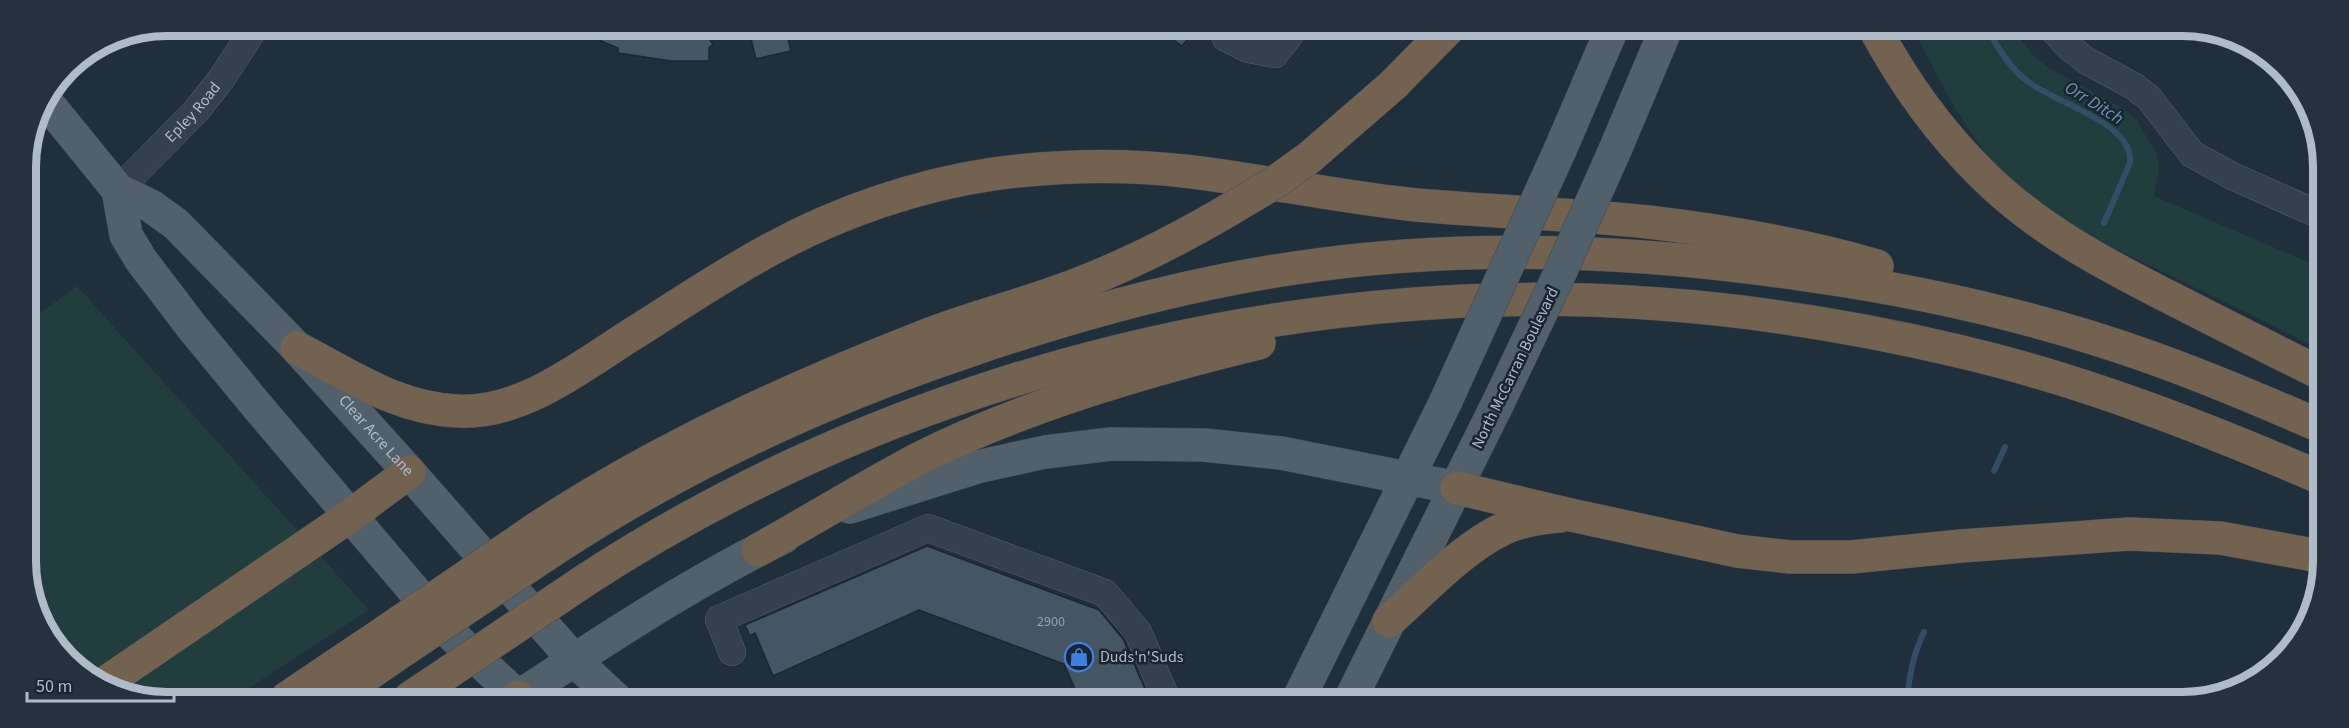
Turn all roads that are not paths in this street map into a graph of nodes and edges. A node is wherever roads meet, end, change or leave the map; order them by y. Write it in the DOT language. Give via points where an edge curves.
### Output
graph roads {
  1 [pos="249,36"];
  2 [pos="1226,36"];
  3 [pos="1289,36"];
  4 [pos="1441,36"];
  5 [pos="1609,36"];
  6 [pos="1663,36"];
  7 [pos="1879,36"];
  8 [pos="2059,36"];
  9 [pos="51,107"];
  10 [pos="118,190"];
  11 [pos="2313,211"];
  12 [pos="1533,300"];
  13 [pos="2040,323"];
  14 [pos="297,348"];
  15 [pos="2313,370"];
  16 [pos="2313,423"];
  17 [pos="409,472"];
  18 [pos="2313,474"];
  19 [pos="1406,479"];
  20 [pos="1457,488"];
  21 [pos="1571,515"];
  22 [pos="350,516"];
  23 [pos="544,539"];
  24 [pos="758,550"];
  25 [pos="2313,555"];
  26 [pos="1389,621"];
  27 [pos="397,640"];
  28 [pos="732,652"];
  29 [pos="574,660"];
  30 [pos="111,679"];
  31 [pos="422,690"];
  32 [pos="298,692"];
  33 [pos="341,692"];
  34 [pos="512,692"];
  35 [pos="527,692"];
  36 [pos="608,692"];
  37 [pos="1164,692"];
  38 [pos="1302,692"];
  39 [pos="1354,692"];
  1 -- 10 [label="street, Epley Road" via="196,111"];
  2 -- 3 [label="street" via="1248,49 1275,54"];
  4 -- 23 [label="highway, bridge" via="1393,85 1310,157 1232,208 1141,257 1077,285 924,336 756,407 651,461"];
  5 -- 19 [label="main road, bridge" via="1445,403"];
  6 -- 20 [label="main road, North McCarran Boulevard, bridge" via="1560,273"];
  7 -- 15 [label="highway" via="1935,123 1984,177 2022,210 2114,269"];
  8 -- 11 [label="street" via="2087,61 2149,98 2198,159"];
  9 -- 10 [label="main road, Clear Acre Lane"];
  10 -- 14 [label="main road, Clear Acre Lane" via="176,224"];
  10 -- 22 [label="main road, Clear Acre Lane" via="126,235 141,260 221,363"];
  12 -- 18 [label="highway" via="1737,312 1961,351 2132,402"];
  12 -- 24 [label="highway" via="1349,323 1227,351 1088,390 920,458"];
  12 -- 31 [label="highway, bridge" via="1415,304 1284,318 1130,348 945,403 806,459 718,502 584,581"];
  13 -- 14 [label="highway" via="1891,270 1766,240 1647,222 1390,202 1193,172 1089,166 991,174 899,196 848,214 775,247 572,373 530,396 496,408 462,412 399,401"];
  13 -- 16 [label="highway" via="2154,359"];
  13 -- 23 [label="highway" via="1888,287 1652,256 1515,252 1414,255 1299,267 1179,289 1122,304 898,375 794,418 647,493"];
  14 -- 17 [label="main road, Clear Acre Lane"];
  17 -- 22 [label="highway"];
  17 -- 29 [label="main road, Clear Acre Lane"];
  19 -- 20 [label="main road"];
  19 -- 24 [label="main road" via="1281,453 1204,445 1112,444 1045,452 927,481 861,502"];
  19 -- 38 [label="main road"];
  20 -- 21 [label="highway"];
  20 -- 26 [label="main road, North McCarran Boulevard"];
  21 -- 25 [label="highway" via="1737,550 1790,557 1851,557 2128,534 2220,538"];
  21 -- 26 [label="highway" via="1538,518 1507,527 1481,541"];
  22 -- 30 [label="highway"];
  22 -- 34 [label="main road, Clear Acre Lane" via="451,634"];
  23 -- 27 [label="highway, bridge"];
  24 -- 29 [label="main road" via="647,612"];
  26 -- 39 [label="main road, North McCarran Boulevard"];
  27 -- 32 [label="highway"];
  27 -- 33 [label="highway"];
  28 -- 37 [label="street" via="719,618 928,528 1105,593 1138,632"];
  29 -- 35 [label="main road"];
  29 -- 36 [label="main road, Clear Acre Lane"];
}
